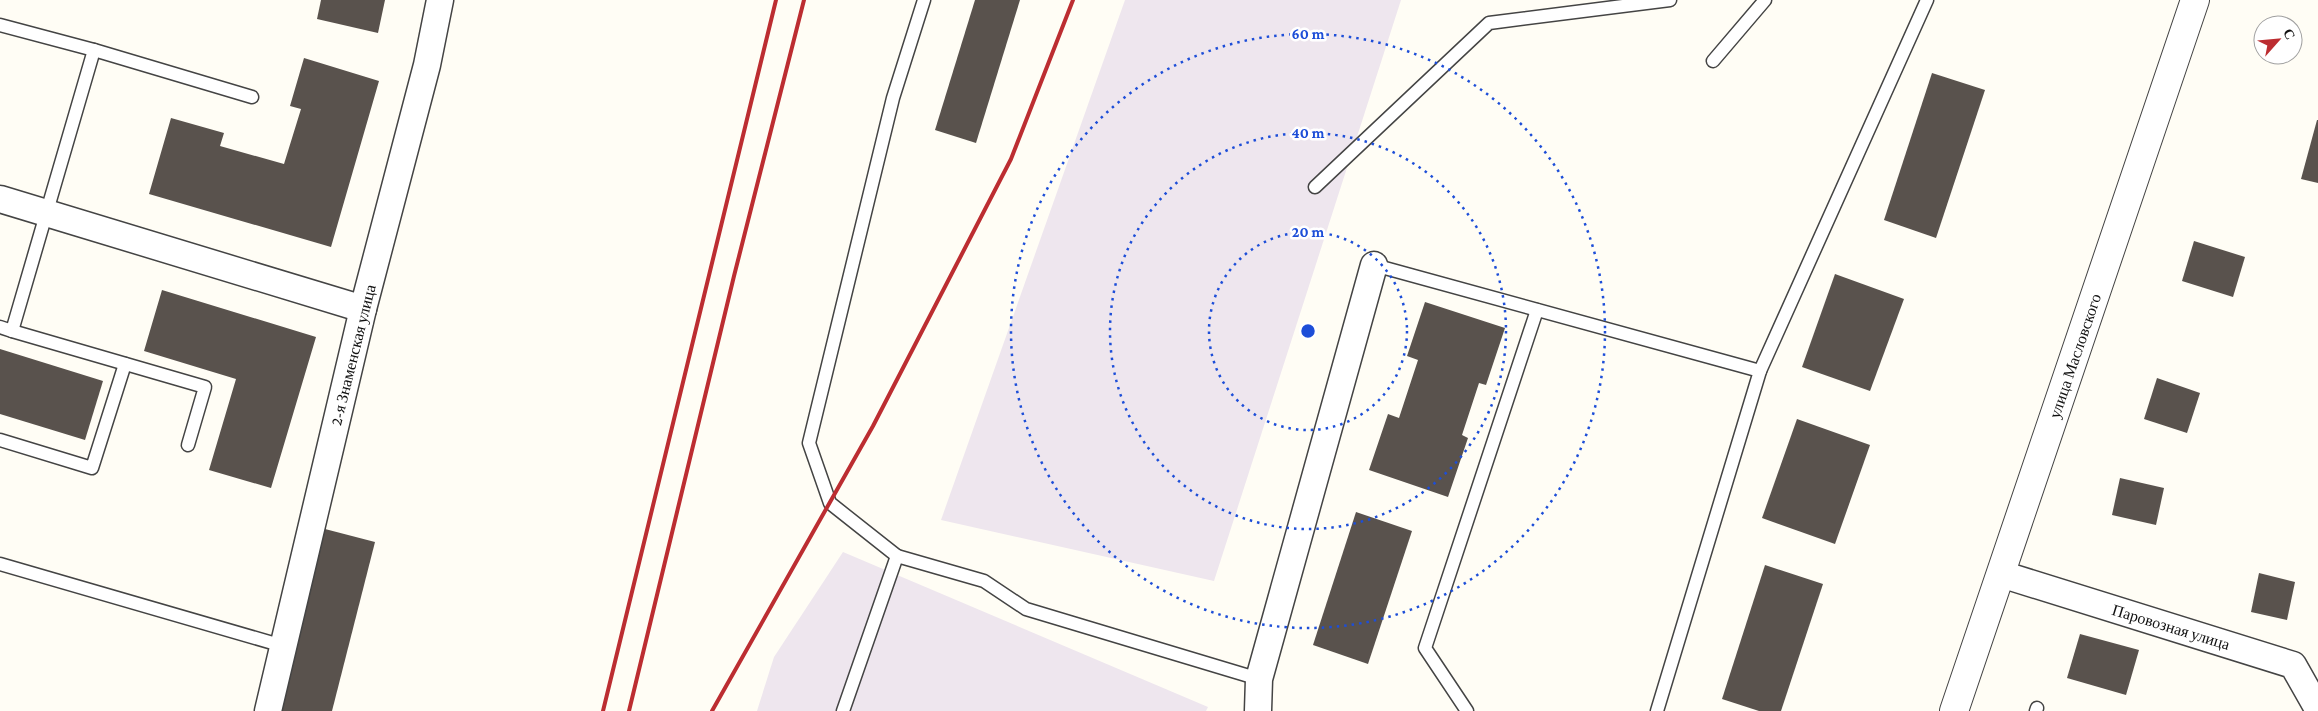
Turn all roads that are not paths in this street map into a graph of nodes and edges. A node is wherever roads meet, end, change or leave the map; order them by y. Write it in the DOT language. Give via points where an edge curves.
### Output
graph roads {
  1 [pos="440,0"];
  2 [pos="924,0"];
  3 [pos="1670,0"];
  4 [pos="1765,0"];
  5 [pos="1926,0"];
  6 [pos="2195,0"];
  7 [pos="0,25"];
  8 [pos="94,50"];
  9 [pos="1713,61"];
  10 [pos="252,97"];
  11 [pos="1315,186"];
  12 [pos="0,199"];
  13 [pos="46,214"];
  14 [pos="1374,265"];
  15 [pos="363,310"];
  16 [pos="1537,310"];
  17 [pos="6,329"];
  18 [pos="125,364"];
  19 [pos="1760,371"];
  20 [pos="0,440"];
  21 [pos="188,445"];
  22 [pos="897,556"];
  23 [pos="0,564"];
  24 [pos="2001,574"];
  25 [pos="283,646"];
  26 [pos="1259,680"];
  27 [pos="2318,709"];
  28 [pos="268,711"];
  29 [pos="843,711"];
  30 [pos="1258,711"];
  31 [pos="1467,711"];
  32 [pos="1657,711"];
  33 [pos="1954,711"];
  1 -- 15 [label="street, 2-я Знаменская улица" via="428,65"];
  2 -- 22 [label="lane" via="893,98 809,443 830,503"];
  3 -- 11 [label="lane" via="1489,23"];
  4 -- 9 [label="lane"];
  5 -- 19 [label="lane"];
  6 -- 24 [label="street, улица Масловского"];
  7 -- 8 [label="lane"];
  8 -- 10 [label="lane"];
  8 -- 13 [label="lane"];
  12 -- 13 [label="street"];
  13 -- 15 [label="street"];
  13 -- 17 [label="lane"];
  14 -- 16 [label="lane"];
  14 -- 26 [label="street"];
  15 -- 25 [label="street, 2-я Знаменская улица"];
  16 -- 19 [label="lane"];
  16 -- 31 [label="lane" via="1425,648"];
  17 -- 18 [label="lane"];
  18 -- 20 [label="lane" via="92,468"];
  18 -- 21 [label="lane" via="205,387"];
  19 -- 32 [label="lane"];
  22 -- 26 [label="lane" via="984,582 1026,609"];
  22 -- 29 [label="lane"];
  23 -- 25 [label="lane"];
  24 -- 27 [label="street, Паровозная улица" via="2293,665"];
  24 -- 33 [label="street, улица Масловского"];
  25 -- 28 [label="street, 2-я Знаменская улица"];
  26 -- 30 [label="street"];
}
